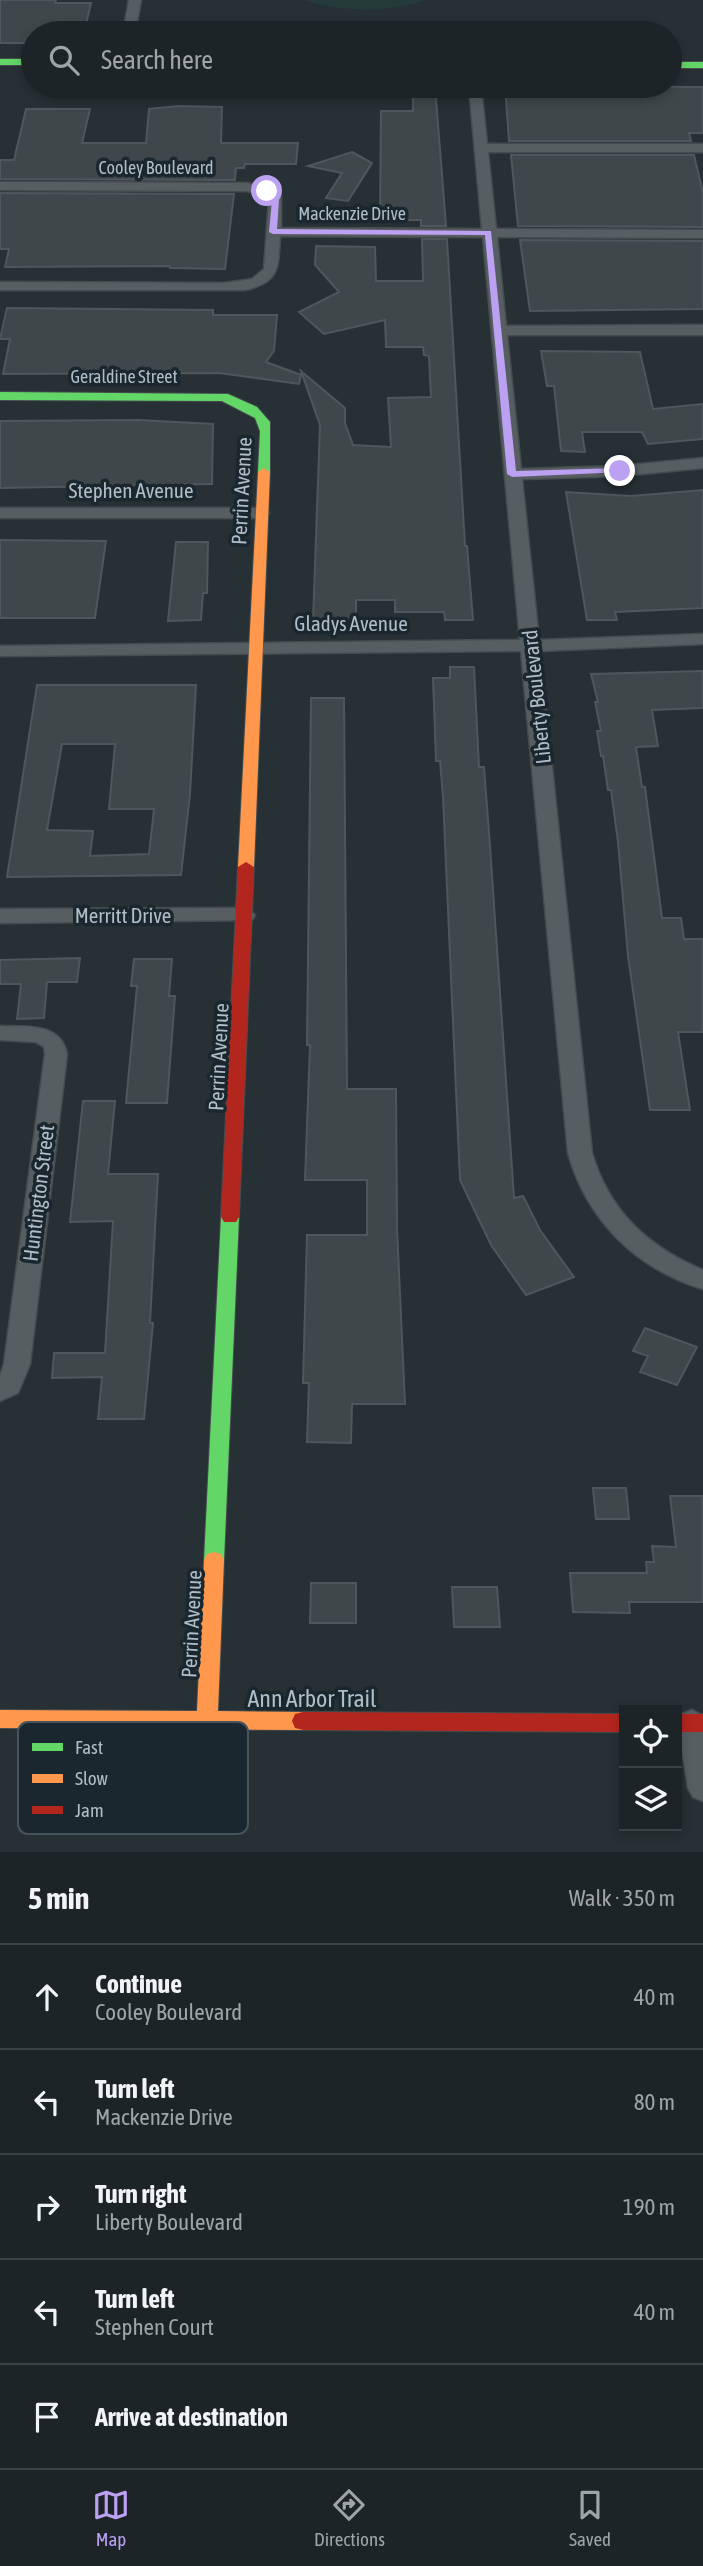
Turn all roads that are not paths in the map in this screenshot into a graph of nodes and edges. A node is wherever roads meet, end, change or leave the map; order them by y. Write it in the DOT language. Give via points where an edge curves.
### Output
graph roads {
  1 [pos="135,0"];
  2 [pos="131,21"];
  3 [pos="0,62"];
  4 [pos="21,62"];
  5 [pos="682,65"];
  6 [pos="703,65"];
  7 [pos="476,98"];
  8 [pos="481,148"];
  9 [pos="703,148"];
  10 [pos="0,186"];
  11 [pos="273,232"];
  12 [pos="489,233"];
  13 [pos="703,234"];
  14 [pos="0,286"];
  15 [pos="703,330"];
  16 [pos="498,331"];
  17 [pos="0,396"];
  18 [pos="248,404"];
  19 [pos="703,463"];
  20 [pos="512,474"];
  21 [pos="0,513"];
  22 [pos="261,513"];
  23 [pos="703,639"];
  24 [pos="531,645"];
  25 [pos="254,648"];
  26 [pos="0,651"];
  27 [pos="245,915"];
  28 [pos="0,916"];
  29 [pos="0,1033"];
  30 [pos="703,1280"];
  31 [pos="0,1391"];
  32 [pos="0,1719"];
  33 [pos="207,1721"];
  34 [pos="619,1723"];
  35 [pos="690,1723"];
  36 [pos="703,1788"];
  1 -- 2 [label="street"];
  3 -- 4 [label="street"];
  5 -- 6 [label="street"];
  7 -- 8 [label="street, Liberty Boulevard"];
  8 -- 9 [label="street"];
  8 -- 12 [label="street, Liberty Boulevard"];
  10 -- 11 [label="street, Cooley Boulevard" via="257,188 275,196"];
  11 -- 12 [label="street, Mackenzie Drive"];
  11 -- 14 [label="street, Mackenzie Drive" via="270,273 249,285"];
  12 -- 13 [label="street, Mackenzie Drive"];
  12 -- 16 [label="street, Liberty Boulevard"];
  15 -- 16 [label="street"];
  16 -- 20 [label="street, Liberty Boulevard"];
  17 -- 18 [label="street, Geraldine Street" via="212,396"];
  18 -- 22 [label="street, Perrin Avenue" via="266,422"];
  19 -- 20 [label="street"];
  20 -- 24 [label="street, Liberty Boulevard"];
  21 -- 22 [label="street, Stephen Avenue"];
  22 -- 25 [label="street, Perrin Avenue"];
  23 -- 24 [label="street, Gladys Avenue"];
  24 -- 25 [label="street, Gladys Avenue"];
  24 -- 30 [label="street, Liberty Boulevard" via="584,1171 593,1194 618,1227 648,1252"];
  25 -- 26 [label="street, Gladys Avenue"];
  25 -- 27 [label="street, Perrin Avenue"];
  27 -- 28 [label="street, Merritt Drive"];
  27 -- 33 [label="street, Perrin Avenue"];
  29 -- 31 [label="street, Huntington Street" via="41,1035 54,1044 56,1054 17,1363 9,1386"];
  32 -- 33 [label="street, Ann Arbor Trail"];
  33 -- 34 [label="street, Ann Arbor Trail"];
  35 -- 36 [label="street"];
}
